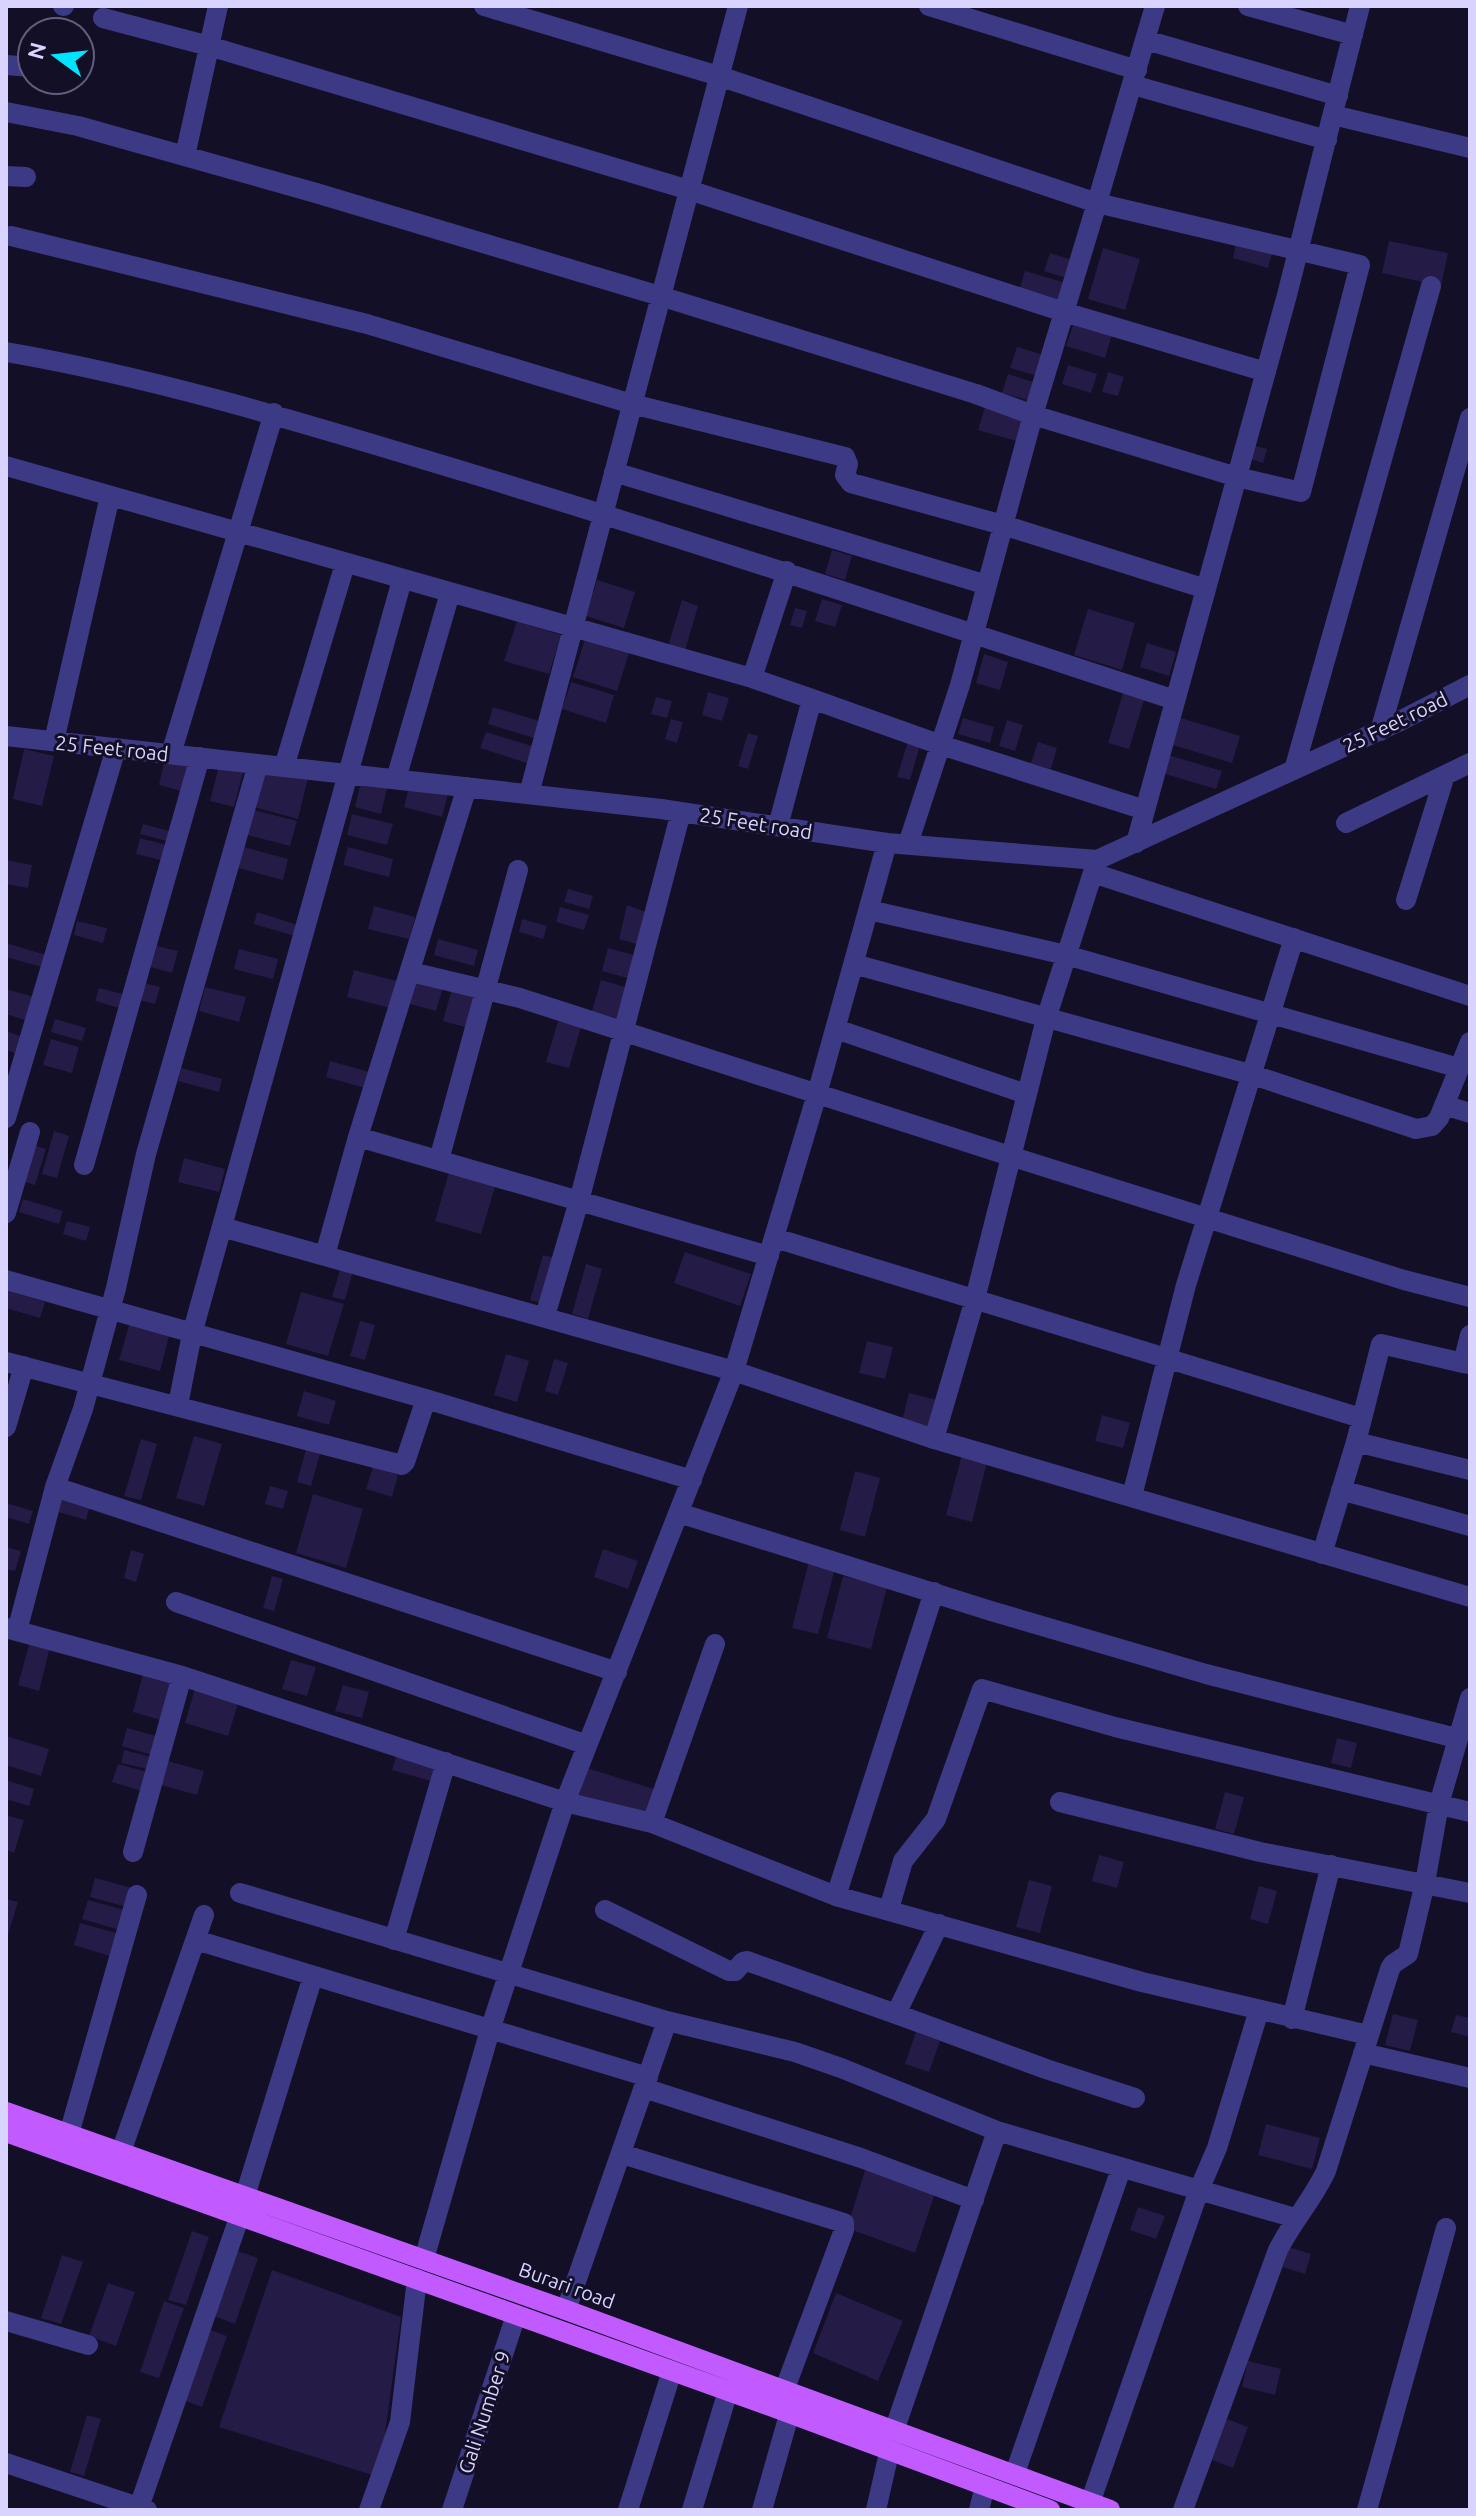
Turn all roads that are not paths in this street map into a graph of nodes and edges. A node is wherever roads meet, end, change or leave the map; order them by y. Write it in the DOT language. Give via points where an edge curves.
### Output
graph roads {
  1 [pos="218,6"];
  2 [pos="484,6"];
  3 [pos="738,6"];
  4 [pos="929,6"];
  5 [pos="1155,6"];
  6 [pos="1248,6"];
  7 [pos="1360,6"];
  8 [pos="103,18"];
  9 [pos="1353,35"];
  10 [pos="1146,40"];
  11 [pos="209,46"];
  12 [pos="719,76"];
  13 [pos="1135,77"];
  14 [pos="1335,106"];
  15 [pos="6,112"];
  16 [pos="1327,140"];
  17 [pos="1470,148"];
  18 [pos="185,156"];
  19 [pos="689,190"];
  20 [pos="1097,203"];
  21 [pos="11,236"];
  22 [pos="1299,251"];
  23 [pos="1431,286"];
  24 [pos="660,296"];
  25 [pos="1064,312"];
  26 [pos="6,352"];
  27 [pos="1266,372"];
  28 [pos="632,404"];
  29 [pos="274,413"];
  30 [pos="1033,415"];
  31 [pos="1470,418"];
  32 [pos="614,472"];
  33 [pos="7,473"];
  34 [pos="1237,477"];
  35 [pos="110,496"];
  36 [pos="603,513"];
  37 [pos="1003,525"];
  38 [pos="238,533"];
  39 [pos="345,564"];
  40 [pos="787,571"];
  41 [pos="402,580"];
  42 [pos="987,585"];
  43 [pos="1206,589"];
  44 [pos="450,593"];
  45 [pos="573,626"];
  46 [pos="974,634"];
  47 [pos="752,678"];
  48 [pos="1470,684"];
  49 [pos="812,699"];
  50 [pos="1175,700"];
  51 [pos="1380,731"];
  52 [pos="6,736"];
  53 [pos="54,741"];
  54 [pos="941,745"];
  55 [pos="116,748"];
  56 [pos="171,754"];
  57 [pos="200,757"];
  58 [pos="1470,763"];
  59 [pos="258,764"];
  60 [pos="284,767"];
  61 [pos="1294,770"];
  62 [pos="347,774"];
  63 [pos="1445,775"];
  64 [pos="396,779"];
  65 [pos="467,787"];
  66 [pos="529,794"];
  67 [pos="1145,810"];
  68 [pos="681,812"];
  69 [pos="1346,823"];
  70 [pos="778,826"];
  71 [pos="887,843"];
  72 [pos="1136,843"];
  73 [pos="908,844"];
  74 [pos="1095,866"];
  75 [pos="518,870"];
  76 [pos="1406,900"];
  77 [pos="869,910"];
  78 [pos="1294,938"];
  79 [pos="1066,955"];
  80 [pos="854,964"];
  81 [pos="411,972"];
  82 [pos="485,992"];
  83 [pos="1470,996"];
  84 [pos="1271,1014"];
  85 [pos="1046,1019"];
  86 [pos="836,1029"];
  87 [pos="622,1031"];
  88 [pos="1470,1042"];
  89 [pos="1459,1068"];
  90 [pos="1253,1075"];
  91 [pos="817,1094"];
  92 [pos="1026,1094"];
  93 [pos="1444,1105"];
  94 [pos="1470,1113"];
  95 [pos="6,1118"];
  96 [pos="30,1132"];
  97 [pos="358,1137"];
  98 [pos="1010,1156"];
  99 [pos="439,1160"];
  100 [pos="84,1165"];
  101 [pos="579,1201"];
  102 [pos="6,1213"];
  103 [pos="1208,1218"];
  104 [pos="222,1227"];
  105 [pos="772,1247"];
  106 [pos="325,1255"];
  107 [pos="6,1280"];
  108 [pos="1470,1297"];
  109 [pos="975,1299"];
  110 [pos="110,1309"];
  111 [pos="545,1316"];
  112 [pos="192,1334"];
  113 [pos="1470,1335"];
  114 [pos="1166,1360"];
  115 [pos="1466,1363"];
  116 [pos="15,1364"];
  117 [pos="734,1371"];
  118 [pos="90,1383"];
  119 [pos="426,1399"];
  120 [pos="178,1405"];
  121 [pos="1361,1418"];
  122 [pos="6,1427"];
  123 [pos="934,1439"];
  124 [pos="1356,1442"];
  125 [pos="1470,1470"];
  126 [pos="692,1480"];
  127 [pos="55,1487"];
  128 [pos="1341,1490"];
  129 [pos="1132,1496"];
  130 [pos="679,1513"];
  131 [pos="1470,1526"];
  132 [pos="1322,1554"];
  133 [pos="934,1592"];
  134 [pos="1470,1597"];
  135 [pos="176,1602"];
  136 [pos="11,1630"];
  137 [pos="715,1644"];
  138 [pos="617,1672"];
  139 [pos="182,1676"];
  140 [pos="1470,1698"];
  141 [pos="1456,1738"];
  142 [pos="587,1745"];
  143 [pos="446,1762"];
  144 [pos="565,1802"];
  145 [pos="1060,1802"];
  146 [pos="1439,1804"];
  147 [pos="1470,1812"];
  148 [pos="652,1823"];
  149 [pos="133,1852"];
  150 [pos="1331,1865"];
  151 [pos="1425,1883"];
  152 [pos="240,1893"];
  153 [pos="1470,1893"];
  154 [pos="137,1895"];
  155 [pos="836,1896"];
  156 [pos="889,1909"];
  157 [pos="605,1910"];
  158 [pos="204,1915"];
  159 [pos="939,1924"];
  160 [pos="196,1940"];
  161 [pos="394,1940"];
  162 [pos="508,1974"];
  163 [pos="313,1976"];
  164 [pos="1259,2010"];
  165 [pos="896,2014"];
  166 [pos="1292,2019"];
  167 [pos="667,2021"];
  168 [pos="490,2030"];
  169 [pos="1365,2044"];
  170 [pos="1470,2078"];
  171 [pos="646,2082"];
  172 [pos="1135,2098"];
  173 [pos="6,2112"];
  174 [pos="997,2131"];
  175 [pos="6,2132"];
  176 [pos="69,2134"];
  177 [pos="121,2152"];
  178 [pos="622,2154"];
  179 [pos="1121,2169"];
  180 [pos="1199,2190"];
  181 [pos="974,2200"];
  182 [pos="242,2206"];
  183 [pos="1295,2218"];
  184 [pos="1446,2228"];
  185 [pos="424,2259"];
  186 [pos="417,2279"];
  187 [pos="566,2310"];
  188 [pos="516,2315"];
  189 [pos="6,2321"];
  190 [pos="88,2345"];
  191 [pos="672,2371"];
  192 [pos="728,2391"];
  193 [pos="784,2391"];
  194 [pos="789,2415"];
  195 [pos="892,2441"];
  196 [pos="6,2463"];
  197 [pos="1015,2473"];
  198 [pos="985,2486"];
  199 [pos="1100,2507"];
  200 [pos="141,2509"];
  201 [pos="369,2510"];
  202 [pos="452,2510"];
  203 [pos="628,2510"];
  204 [pos="692,2510"];
  205 [pos="762,2510"];
  206 [pos="876,2510"];
  207 [pos="979,2510"];
  208 [pos="1050,2510"];
  209 [pos="1183,2510"];
  210 [pos="1367,2510"];
  1 -- 11 [label="street"];
  2 -- 12 [label="street"];
  3 -- 12 [label="street"];
  4 -- 13 [label="street"];
  5 -- 10 [label="street"];
  6 -- 9 [label="street"];
  7 -- 9 [label="street"];
  8 -- 11 [label="street"];
  9 -- 14 [label="street"];
  10 -- 13 [label="street"];
  10 -- 14 [label="street"];
  11 -- 18 [label="street"];
  11 -- 19 [label="street"];
  12 -- 19 [label="street"];
  12 -- 20 [label="street"];
  13 -- 16 [label="street"];
  13 -- 20 [label="street"];
  14 -- 16 [label="street"];
  14 -- 17 [label="street"];
  15 -- 18 [label="street"];
  16 -- 22 [label="street"];
  18 -- 24 [label="street"];
  19 -- 24 [label="street"];
  19 -- 25 [label="street"];
  20 -- 22 [label="street"];
  20 -- 25 [label="street"];
  21 -- 28 [label="street" via="367,324"];
  22 -- 27 [label="street"];
  22 -- 34 [label="street" via="1360,265 1301,492"];
  23 -- 61 [label="street"];
  24 -- 28 [label="street"];
  24 -- 30 [label="street"];
  25 -- 27 [label="street"];
  25 -- 30 [label="street"];
  26 -- 29 [label="street"];
  27 -- 34 [label="street"];
  28 -- 32 [label="street"];
  28 -- 37 [label="street" via="845,457 845,475 851,483"];
  29 -- 36 [label="street"];
  29 -- 38 [label="street"];
  30 -- 34 [label="street"];
  30 -- 37 [label="street"];
  31 -- 51 [label="street"];
  32 -- 36 [label="street"];
  32 -- 42 [label="street"];
  33 -- 35 [label="street"];
  34 -- 43 [label="street"];
  35 -- 38 [label="street"];
  35 -- 53 [label="street"];
  36 -- 40 [label="street"];
  36 -- 45 [label="street"];
  37 -- 42 [label="street"];
  37 -- 43 [label="street"];
  38 -- 39 [label="street"];
  38 -- 56 [label="street"];
  39 -- 41 [label="street"];
  39 -- 60 [label="street"];
  40 -- 46 [label="street"];
  40 -- 47 [label="street"];
  41 -- 44 [label="street"];
  41 -- 62 [label="street"];
  42 -- 46 [label="street"];
  43 -- 50 [label="street"];
  44 -- 45 [label="street"];
  44 -- 64 [label="street"];
  45 -- 47 [label="street"];
  45 -- 66 [label="street"];
  46 -- 50 [label="street"];
  46 -- 54 [label="street"];
  47 -- 49 [label="street"];
  48 -- 51 [label="street, 25 Feet road"];
  49 -- 54 [label="street"];
  49 -- 70 [label="street"];
  50 -- 67 [label="street"];
  51 -- 61 [label="street, 25 Feet road"];
  52 -- 53 [label="street, 25 Feet road"];
  53 -- 55 [label="street, 25 Feet road"];
  54 -- 67 [label="street"];
  54 -- 73 [label="street"];
  55 -- 56 [label="street, 25 Feet road"];
  55 -- 95 [label="street"];
  56 -- 57 [label="street, 25 Feet road"];
  57 -- 59 [label="street, 25 Feet road"];
  57 -- 100 [label="street"];
  58 -- 63 [label="street"];
  59 -- 60 [label="street, 25 Feet road"];
  59 -- 110 [label="street" via="146,1154"];
  60 -- 62 [label="street, 25 Feet road"];
  61 -- 72 [label="street, 25 Feet road"];
  62 -- 64 [label="street, 25 Feet road"];
  62 -- 104 [label="street"];
  63 -- 69 [label="street"];
  63 -- 76 [label="street"];
  64 -- 65 [label="street, 25 Feet road"];
  65 -- 66 [label="street, 25 Feet road"];
  65 -- 81 [label="street"];
  66 -- 68 [label="street, 25 Feet road"];
  67 -- 72 [label="street"];
  68 -- 70 [label="street, 25 Feet road"];
  68 -- 87 [label="street"];
  70 -- 71 [label="street, 25 Feet road"];
  71 -- 73 [label="street, 25 Feet road"];
  71 -- 77 [label="street"];
  72 -- 74 [label="street, 25 Feet road"];
  73 -- 74 [label="street, 25 Feet road"];
  74 -- 78 [label="street"];
  74 -- 79 [label="street"];
  75 -- 82 [label="street"];
  77 -- 79 [label="street"];
  77 -- 80 [label="street"];
  78 -- 83 [label="street"];
  78 -- 84 [label="street"];
  79 -- 84 [label="street"];
  79 -- 85 [label="street"];
  80 -- 85 [label="street"];
  80 -- 86 [label="street"];
  81 -- 82 [label="street"];
  81 -- 97 [label="street"];
  82 -- 87 [label="street"];
  82 -- 99 [label="street"];
  84 -- 89 [label="street"];
  84 -- 90 [label="street"];
  85 -- 90 [label="street"];
  85 -- 92 [label="street"];
  86 -- 91 [label="street"];
  86 -- 92 [label="street"];
  87 -- 91 [label="street"];
  87 -- 101 [label="street"];
  88 -- 89 [label="street"];
  89 -- 93 [label="street"];
  90 -- 93 [label="street" via="1416,1129 1432,1126"];
  90 -- 103 [label="street"];
  91 -- 98 [label="street"];
  91 -- 105 [label="street"];
  92 -- 98 [label="street"];
  93 -- 94 [label="street"];
  96 -- 102 [label="street"];
  97 -- 99 [label="street"];
  97 -- 106 [label="street"];
  98 -- 103 [label="street"];
  98 -- 109 [label="street"];
  99 -- 101 [label="street"];
  101 -- 105 [label="street"];
  101 -- 111 [label="street"];
  103 -- 108 [label="street"];
  103 -- 114 [label="street"];
  104 -- 106 [label="street"];
  104 -- 112 [label="street"];
  105 -- 109 [label="street"];
  105 -- 117 [label="street"];
  106 -- 111 [label="street"];
  107 -- 110 [label="street"];
  109 -- 114 [label="street"];
  109 -- 123 [label="street"];
  110 -- 112 [label="street"];
  110 -- 118 [label="street"];
  111 -- 117 [label="street"];
  112 -- 119 [label="street"];
  112 -- 120 [label="street"];
  113 -- 115 [label="street"];
  114 -- 121 [label="street"];
  114 -- 129 [label="street"];
  115 -- 121 [label="street" via="1381,1344"];
  116 -- 118 [label="street"];
  116 -- 122 [label="street"];
  117 -- 123 [label="street"];
  117 -- 126 [label="street"];
  118 -- 120 [label="street"];
  118 -- 127 [label="street"];
  119 -- 120 [label="street" via="402,1465"];
  119 -- 126 [label="street"];
  121 -- 124 [label="street"];
  123 -- 129 [label="street"];
  124 -- 125 [label="street"];
  124 -- 128 [label="street"];
  126 -- 130 [label="street"];
  127 -- 136 [label="street"];
  127 -- 138 [label="street"];
  128 -- 131 [label="street"];
  128 -- 132 [label="street"];
  129 -- 132 [label="street"];
  130 -- 133 [label="street"];
  130 -- 138 [label="street"];
  132 -- 134 [label="street"];
  133 -- 141 [label="street" via="1206,1674"];
  133 -- 155 [label="street"];
  135 -- 142 [label="street"];
  136 -- 139 [label="street"];
  137 -- 148 [label="street"];
  138 -- 142 [label="street"];
  139 -- 143 [label="street"];
  139 -- 149 [label="street"];
  140 -- 141 [label="street"];
  141 -- 146 [label="street"];
  142 -- 144 [label="street"];
  143 -- 144 [label="street"];
  143 -- 161 [label="street"];
  144 -- 148 [label="street"];
  144 -- 162 [label="street"];
  145 -- 150 [label="street"];
  146 -- 147 [label="street"];
  146 -- 151 [label="street"];
  146 -- 156 [label="street" via="982,1689 936,1819 903,1861"];
  148 -- 155 [label="street"];
  150 -- 151 [label="street"];
  150 -- 166 [label="street"];
  151 -- 153 [label="street"];
  151 -- 169 [label="street" via="1408,1954 1393,1964"];
  152 -- 161 [label="street"];
  154 -- 176 [label="street"];
  155 -- 156 [label="street"];
  156 -- 159 [label="street"];
  157 -- 165 [label="street" via="729,1971 749,1962"];
  158 -- 160 [label="street"];
  159 -- 164 [label="street"];
  159 -- 165 [label="street"];
  160 -- 163 [label="street"];
  160 -- 177 [label="street"];
  161 -- 162 [label="street"];
  162 -- 167 [label="street"];
  162 -- 168 [label="street"];
  163 -- 168 [label="street"];
  163 -- 182 [label="street"];
  164 -- 166 [label="street"];
  164 -- 180 [label="street"];
  165 -- 172 [label="street"];
  166 -- 169 [label="street"];
  167 -- 171 [label="street"];
  167 -- 174 [label="street" via="795,2052"];
  168 -- 171 [label="street"];
  168 -- 185 [label="street"];
  169 -- 170 [label="street"];
  169 -- 183 [label="street" via="1326,2171"];
  171 -- 178 [label="street"];
  171 -- 181 [label="street"];
  173 -- 176 [label="main road, Burari road"];
  174 -- 179 [label="street"];
  174 -- 181 [label="street"];
  175 -- 182 [label="main road, Burari road"];
  176 -- 177 [label="main road, Burari road"];
  177 -- 182 [label="main road, Burari road"];
  178 -- 187 [label="street"];
  178 -- 193 [label="street" via="844,2223"];
  179 -- 180 [label="street"];
  179 -- 197 [label="street"];
  180 -- 183 [label="street"];
  180 -- 199 [label="street"];
  181 -- 195 [label="street"];
  182 -- 185 [label="main road, Burari road"];
  182 -- 186 [label="main road, Burari road"];
  182 -- 200 [label="street"];
  183 -- 209 [label="street" via="1278,2250"];
  184 -- 210 [label="street"];
  185 -- 187 [label="main road, Burari road"];
  186 -- 188 [label="main road, Burari road"];
  186 -- 201 [label="street" via="400,2422"];
  187 -- 193 [label="main road, Burari road"];
  188 -- 191 [label="main road, Burari road"];
  188 -- 202 [label="street, Gali Number 9"];
  189 -- 190 [label="street"];
  191 -- 192 [label="main road, Burari road"];
  191 -- 203 [label="street"];
  192 -- 194 [label="main road, Burari road"];
  192 -- 204 [label="street"];
  193 -- 195 [label="main road, Burari road"];
  194 -- 195 [label="main road, Burari road"];
  194 -- 205 [label="street"];
  195 -- 197 [label="main road, Burari road"];
  195 -- 198 [label="main road, Burari road"];
  195 -- 206 [label="street"];
  196 -- 200 [label="street"];
  197 -- 199 [label="main road, Burari road"];
  198 -- 207 [label="street"];
  198 -- 208 [label="main road, Burari road"];
}
